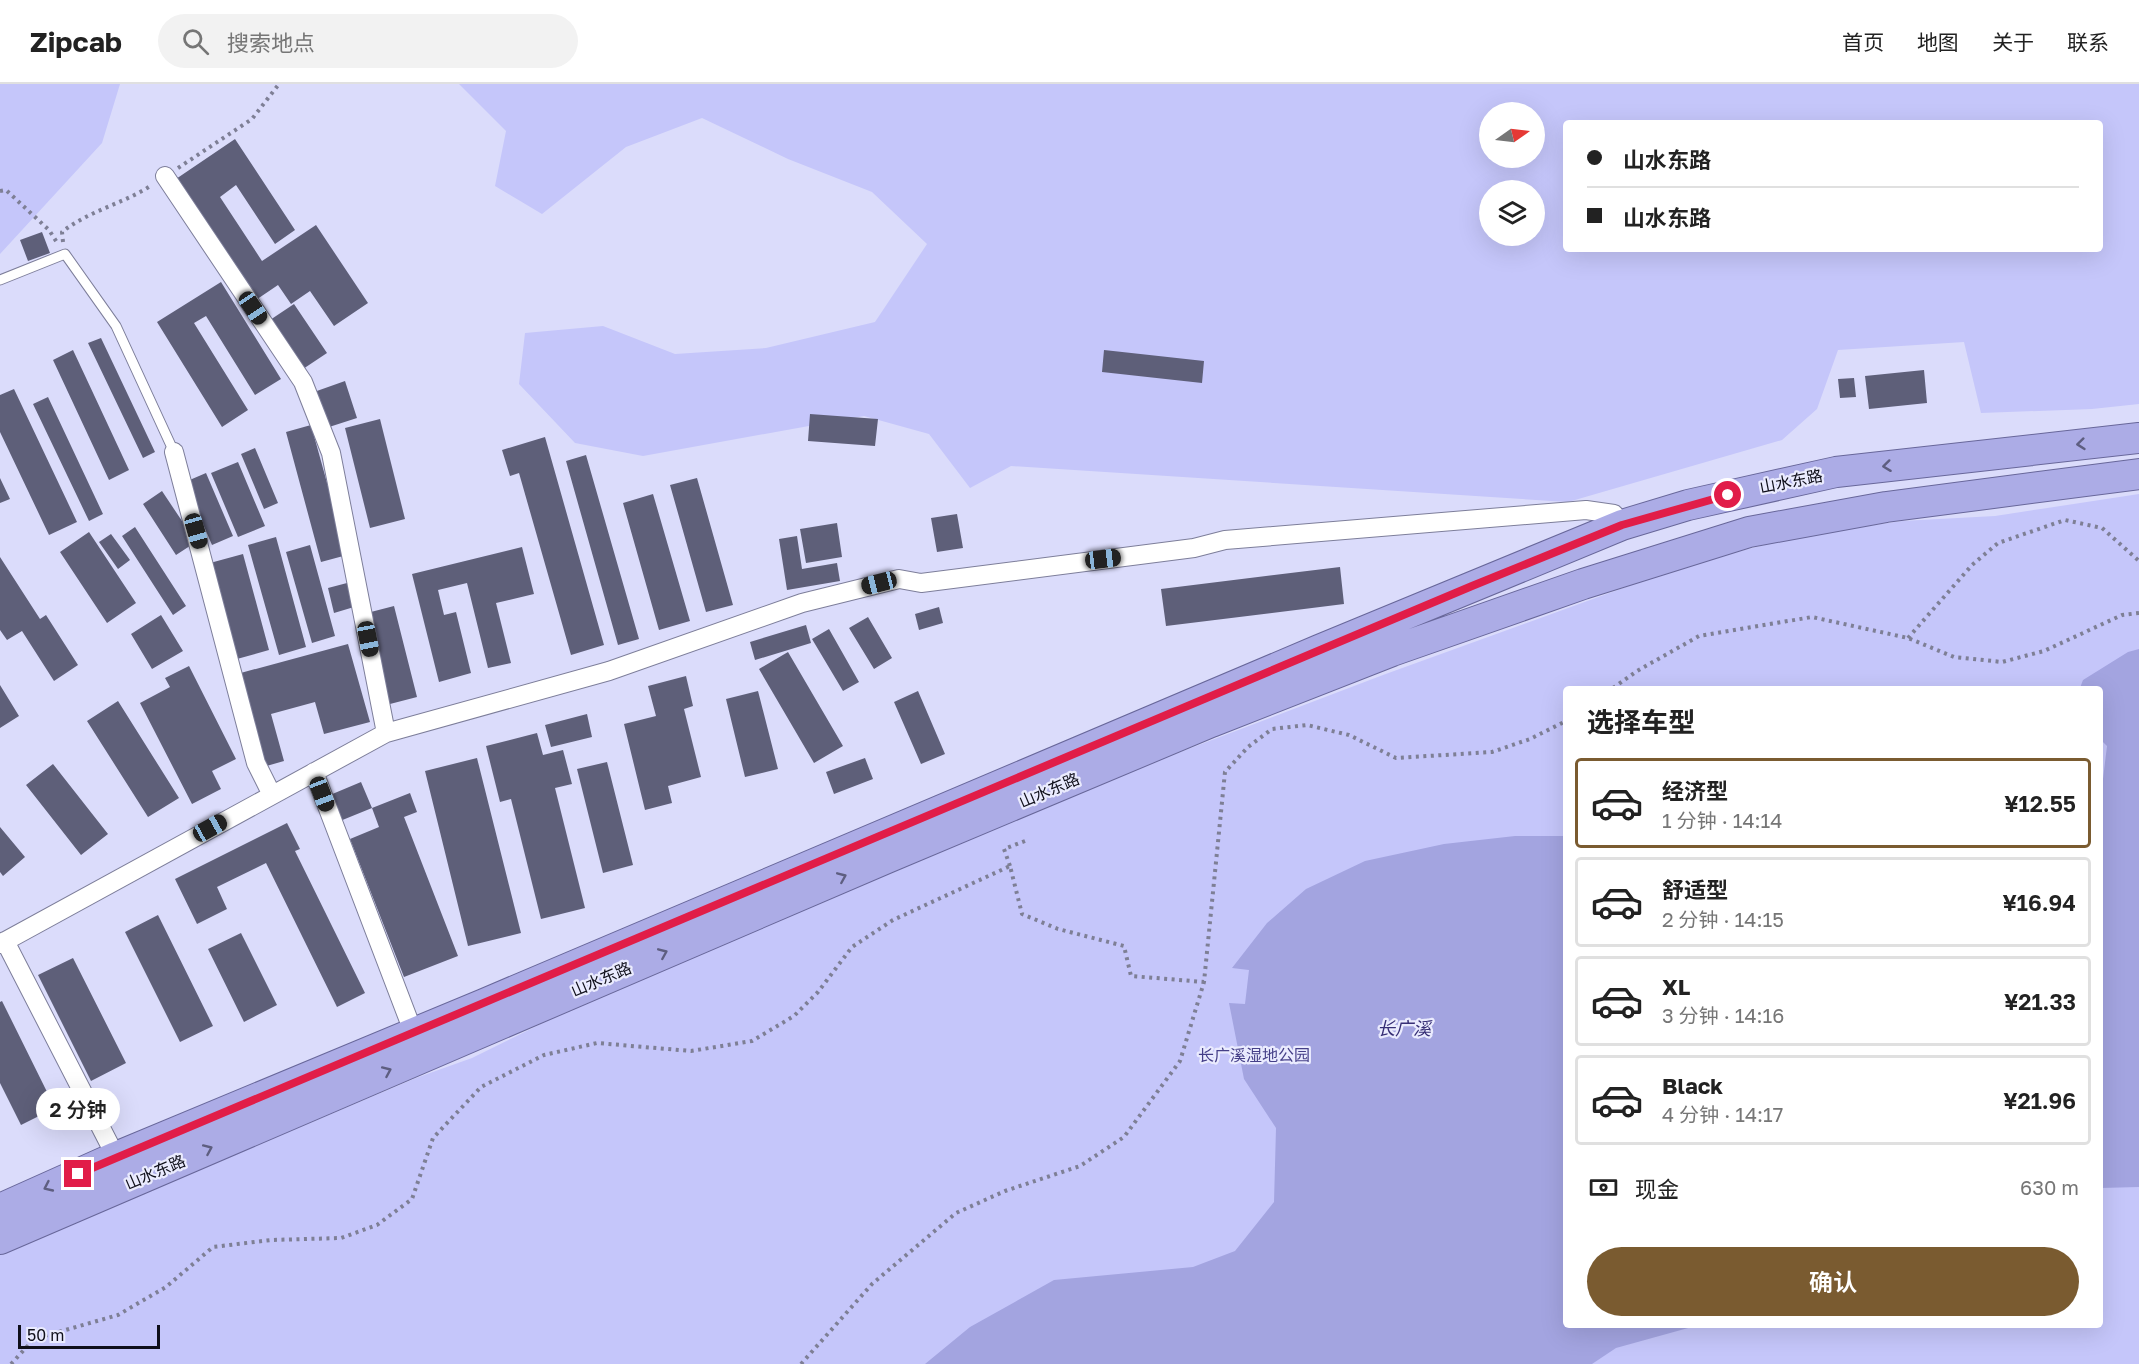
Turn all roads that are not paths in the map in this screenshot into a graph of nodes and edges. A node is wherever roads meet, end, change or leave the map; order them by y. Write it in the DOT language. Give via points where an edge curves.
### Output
graph roads {
  1 [pos="165,176"];
  2 [pos="0,280"];
  3 [pos="2139,438"];
  4 [pos="174,452"];
  5 [pos="2139,474"];
  6 [pos="1622,525"];
  7 [pos="386,733"];
  8 [pos="314,772"];
  9 [pos="272,795"];
  10 [pos="3,943"];
  11 [pos="414,1034"];
  12 [pos="116,1157"];
  13 [pos="0,1209"];
  14 [pos="0,1239"];
  1 -- 7 [label="street" via="303,382 323,432 331,453"];
  2 -- 4 [label="lane" via="65,254 116,326"];
  3 -- 6 [label="highway, 山水东路, one-way" via="1836,472 1699,502"];
  4 -- 9 [label="street" via="256,763"];
  14 -- 5 [label="highway, 山水东路, one-way" via="898,853 1392,651 1749,532 1886,507"];
  6 -- 7 [label="street" via="1614,514 1586,510 1225,540 1194,548 921,583 898,579 802,603 609,671"];
  6 -- 11 [label="highway, 山水东路"];
  7 -- 8 [label="street"];
  8 -- 9 [label="street"];
  8 -- 11 [label="street"];
  9 -- 10 [label="street"];
  10 -- 12 [label="street"];
  11 -- 12 [label="highway, 山水东路"];
  12 -- 13 [label="highway, 山水东路, one-way"];
}
